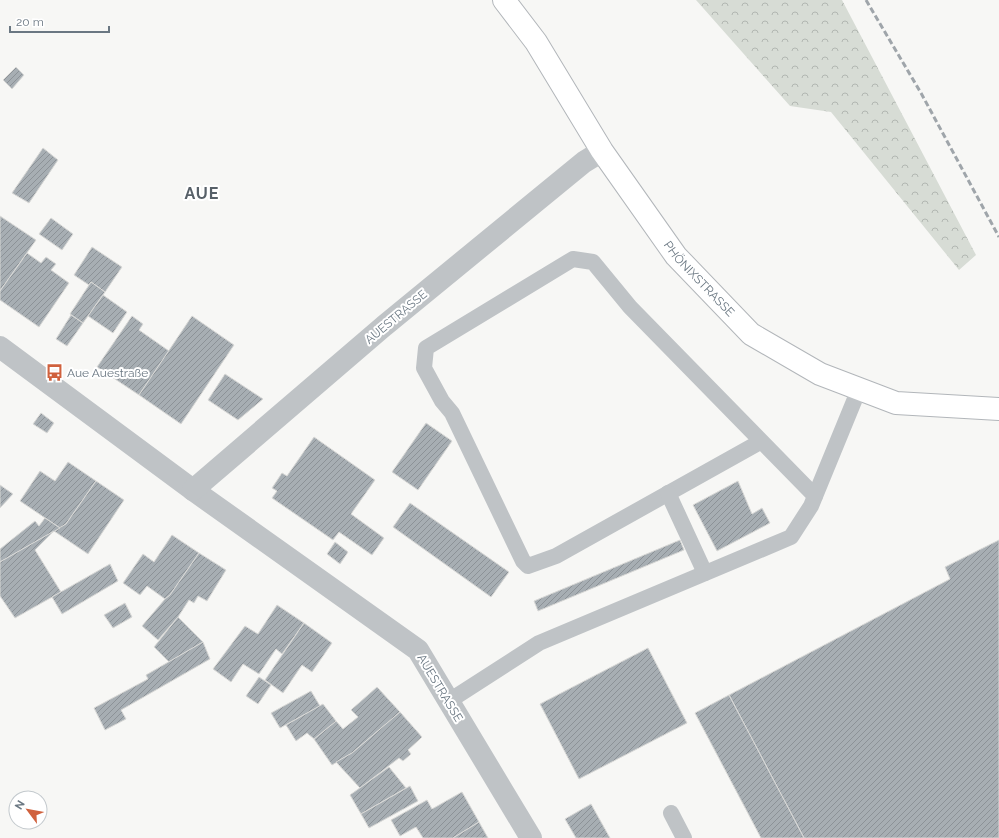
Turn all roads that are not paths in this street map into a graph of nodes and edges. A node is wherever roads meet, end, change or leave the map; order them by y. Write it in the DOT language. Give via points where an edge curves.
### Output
graph roads {
  1 [pos="504,0"];
  2 [pos="602,150"];
  3 [pos="0,347"];
  4 [pos="859,389"];
  5 [pos="999,409"];
  6 [pos="760,442"];
  7 [pos="193,490"];
  8 [pos="668,493"];
  9 [pos="815,496"];
  10 [pos="705,573"];
  11 [pos="448,701"];
  12 [pos="671,813"];
  13 [pos="531,838"];
  14 [pos="684,838"];
  1 -- 2 [label="main road, PHÖNIXSTRASSE" via="536,42"];
  2 -- 4 [label="main road, PHÖNIXSTRASSE" via="676,256 751,334 820,374"];
  2 -- 7 [label="street, AUESTRASSE" via="384,326"];
  3 -- 7 [label="street, AUESTRASSE"];
  4 -- 5 [label="main road, PHÖNIXSTRASSE" via="896,403"];
  4 -- 9 [label="lane"];
  6 -- 8 [label="lane"];
  6 -- 8 [label="lane" via="630,307 593,262 573,259 426,348 424,368 442,401 452,413 523,561 528,566 556,556"];
  6 -- 9 [label="lane"];
  7 -- 11 [label="street, AUESTRASSE" via="418,650"];
  8 -- 10 [label="lane"];
  9 -- 10 [label="lane" via="791,537"];
  10 -- 11 [label="lane" via="539,643"];
  11 -- 13 [label="street, AUESTRASSE"];
  12 -- 14 [label="lane"];
}
